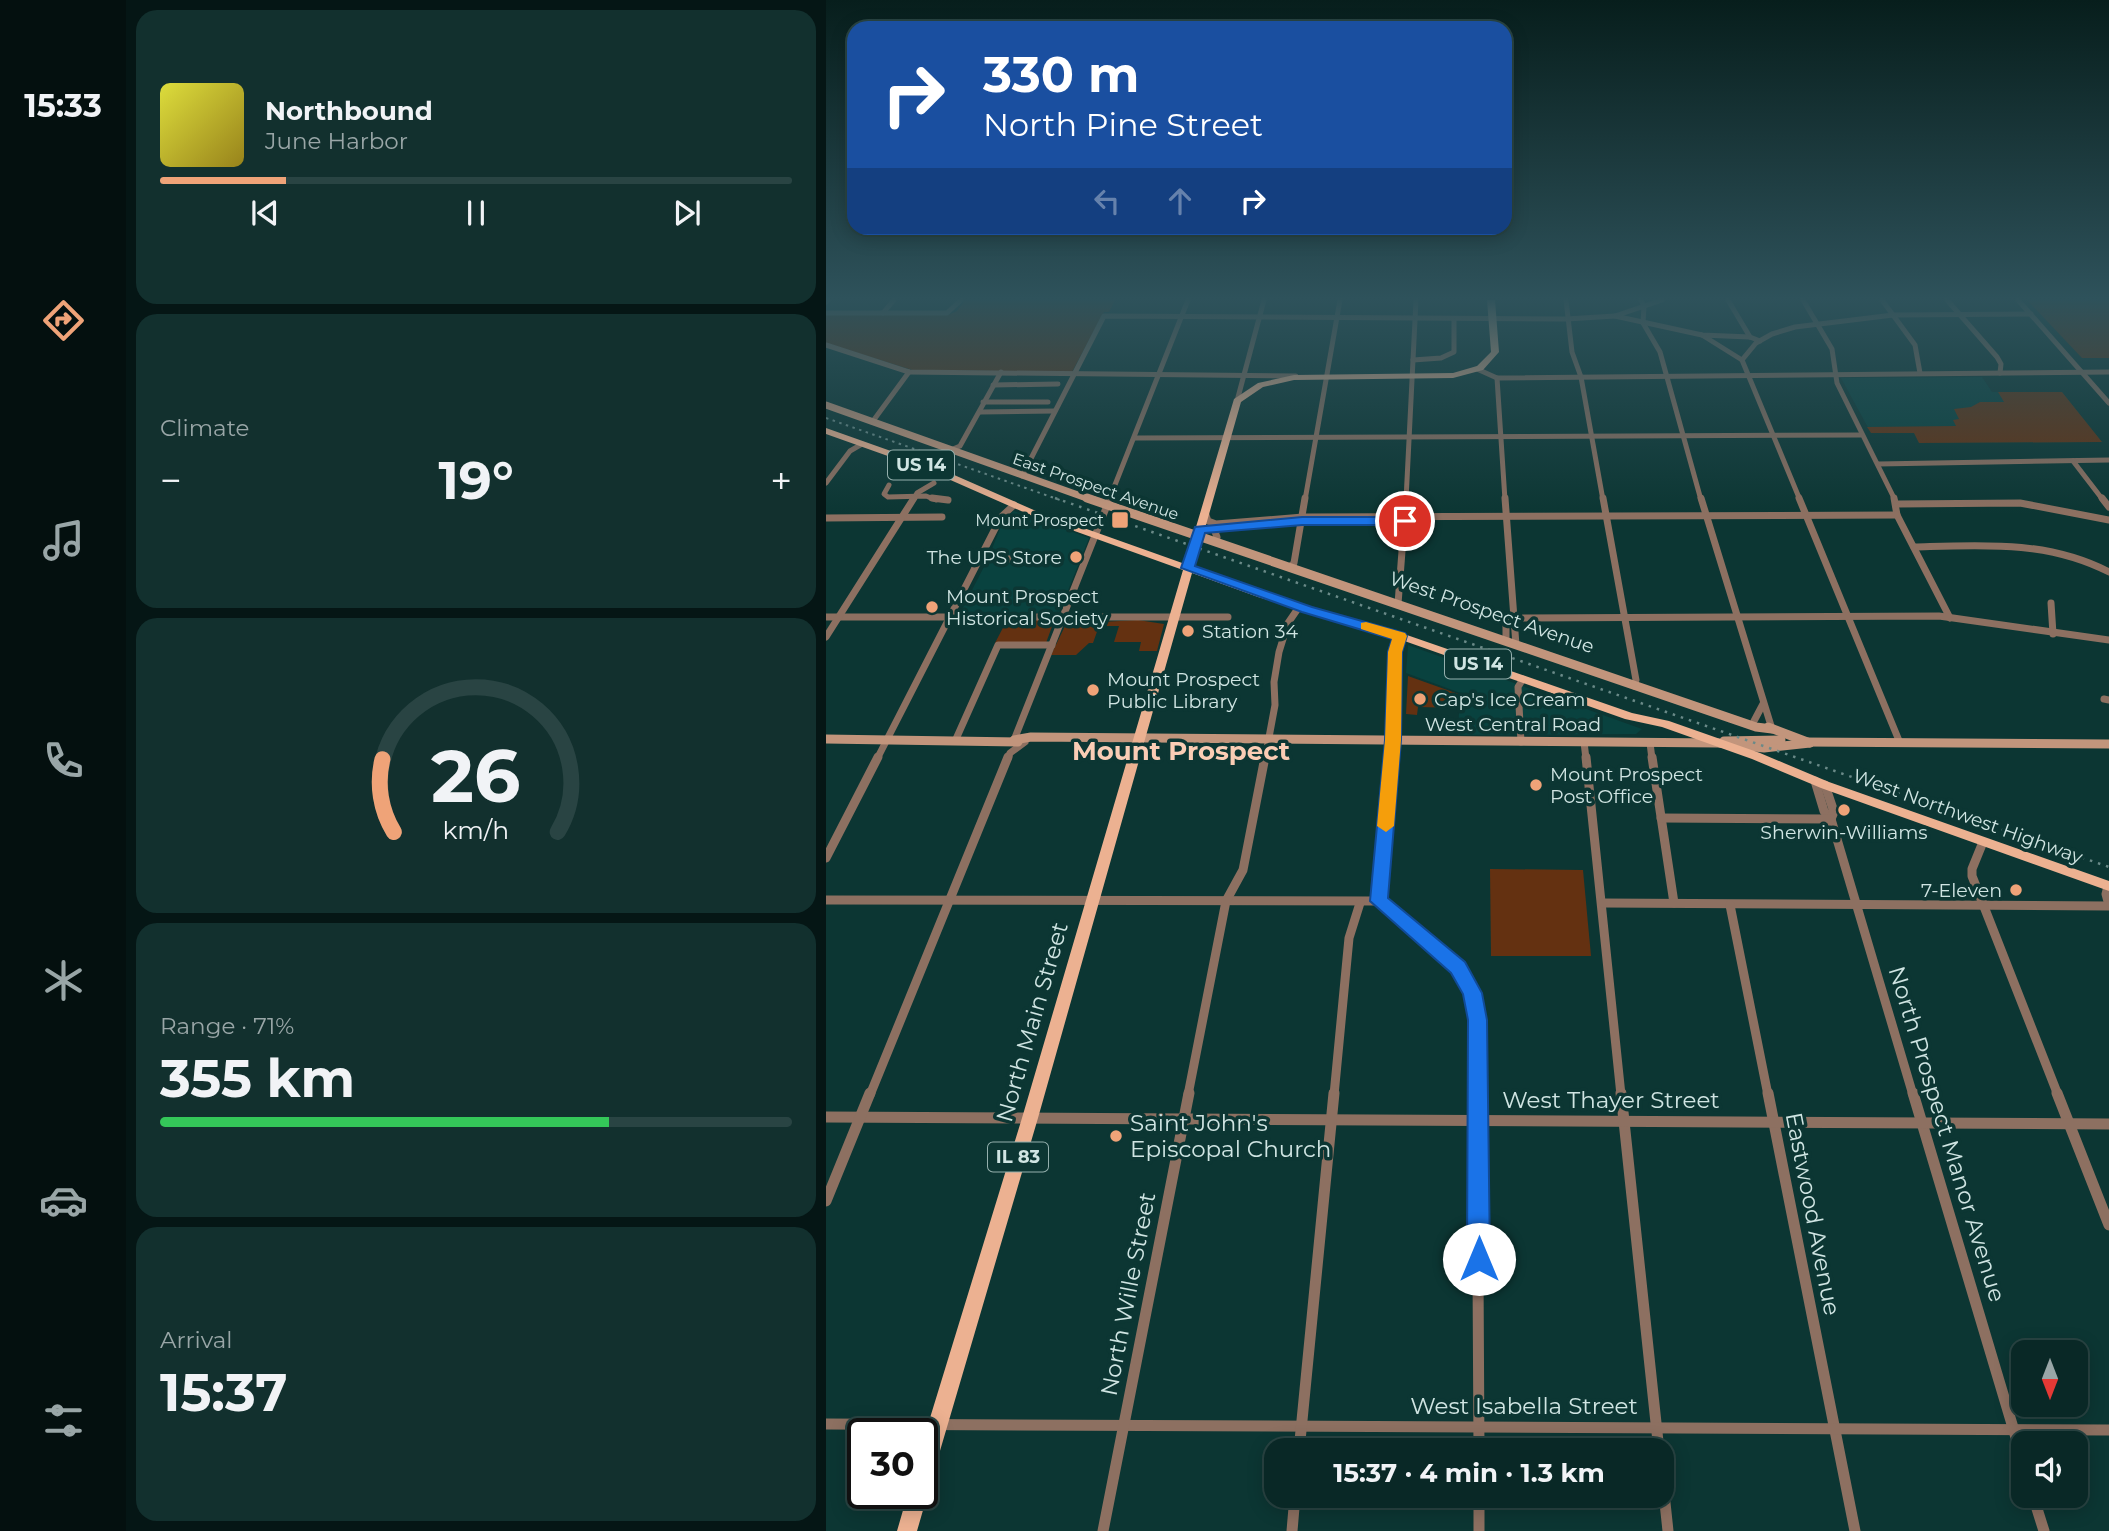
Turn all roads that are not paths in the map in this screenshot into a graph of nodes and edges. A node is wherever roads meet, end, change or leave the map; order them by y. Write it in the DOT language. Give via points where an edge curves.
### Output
graph roads {
  1 [pos="1244,371"];
  2 [pos="1328,371"];
  3 [pos="1412,371"];
  4 [pos="1467,371"];
  5 [pos="1482,371"];
  6 [pos="1579,371"];
  7 [pos="1664,371"];
  8 [pos="1747,371"];
  9 [pos="1834,371"];
  10 [pos="909,372"];
  11 [pos="1001,372"];
  12 [pos="2083,372"];
  13 [pos="2109,372"];
  14 [pos="1075,373"];
  15 [pos="1920,373"];
  16 [pos="2000,373"];
  17 [pos="1159,374"];
  18 [pos="1243,375"];
  19 [pos="1834,375"];
  20 [pos="1296,376"];
  21 [pos="1327,376"];
  22 [pos="1665,376"];
  23 [pos="1749,376"];
  24 [pos="1412,377"];
  25 [pos="1581,377"];
  26 [pos="1497,378"];
  27 [pos="993,384"];
  28 [pos="1044,384"];
  29 [pos="1058,384"];
  30 [pos="1237,401"];
  31 [pos="983,402"];
  32 [pos="1035,402"];
  33 [pos="1048,402"];
  34 [pos="2109,403"];
  35 [pos="826,405"];
  36 [pos="1055,411"];
  37 [pos="980,412"];
  38 [pos="873,421"];
  39 [pos="826,431"];
  40 [pos="1681,435"];
  41 [pos="1772,435"];
  42 [pos="1861,435"];
  43 [pos="1408,436"];
  44 [pos="1500,436"];
  45 [pos="1591,436"];
  46 [pos="1317,437"];
  47 [pos="1134,438"];
  48 [pos="1225,438"];
  49 [pos="862,444"];
  50 [pos="953,449"];
  51 [pos="2109,460"];
  52 [pos="2073,461"];
  53 [pos="1878,464"];
  54 [pos="1023,474"];
  55 [pos="826,483"];
  56 [pos="934,483"];
  57 [pos="889,485"];
  58 [pos="914,498"];
  59 [pos="948,500"];
  60 [pos="1108,503"];
  61 [pos="1897,504"];
  62 [pos="1014,505"];
  63 [pos="1205,512"];
  64 [pos="2108,515"];
  65 [pos="1806,516"];
  66 [pos="1897,516"];
  67 [pos="902,517"];
  68 [pos="942,517"];
  69 [pos="1707,517"];
  70 [pos="826,518"];
  71 [pos="1405,518"];
  72 [pos="1506,518"];
  73 [pos="1607,518"];
  74 [pos="1302,519"];
  75 [pos="1220,527"];
  76 [pos="1199,532"];
  77 [pos="1095,535"];
  78 [pos="1217,537"];
  79 [pos="1914,547"];
  80 [pos="981,559"];
  81 [pos="1013,559"];
  82 [pos="1292,565"];
  83 [pos="1187,568"];
  84 [pos="2109,572"];
  85 [pos="1398,601"];
  86 [pos="2050,603"];
  87 [pos="1299,607"];
  88 [pos="826,617"];
  89 [pos="839,617"];
  90 [pos="951,617"];
  91 [pos="1228,617"];
  92 [pos="1848,617"];
  93 [pos="1062,618"];
  94 [pos="1512,618"];
  95 [pos="1950,618"];
  96 [pos="1627,619"];
  97 [pos="1737,619"];
  98 [pos="1173,620"];
  99 [pos="2053,634"];
  100 [pos="1400,636"];
  101 [pos="826,637"];
  102 [pos="1511,640"];
  103 [pos="2109,640"];
  104 [pos="1052,645"];
  105 [pos="1523,679"];
  106 [pos="1635,683"];
  107 [pos="1763,704"];
  108 [pos="1629,716"];
  109 [pos="1755,724"];
  110 [pos="1772,729"];
  111 [pos="826,739"];
  112 [pos="889,739"];
  113 [pos="956,739"];
  114 [pos="999,739"];
  115 [pos="1138,740"];
  116 [pos="1269,740"];
  117 [pos="1393,740"];
  118 [pos="1020,741"];
  119 [pos="1521,741"];
  120 [pos="1584,742"];
  121 [pos="1650,743"];
  122 [pos="1695,743"];
  123 [pos="1718,743"];
  124 [pos="1810,743"];
  125 [pos="1900,743"];
  126 [pos="2109,744"];
  127 [pos="1760,748"];
  128 [pos="1010,753"];
  129 [pos="1820,783"];
  130 [pos="1661,818"];
  131 [pos="1831,819"];
  132 [pos="1983,842"];
  133 [pos="826,858"];
  134 [pos="2108,886"];
  135 [pos="826,900"];
  136 [pos="948,901"];
  137 [pos="1226,901"];
  138 [pos="1093,902"];
  139 [pos="1360,902"];
  140 [pos="1383,903"];
  141 [pos="1674,903"];
  142 [pos="1603,904"];
  143 [pos="1730,905"];
  144 [pos="1857,905"];
  145 [pos="1983,906"];
  146 [pos="2109,906"];
  147 [pos="826,1117"];
  148 [pos="860,1117"];
  149 [pos="1030,1118"];
  150 [pos="1330,1119"];
  151 [pos="1625,1119"];
  152 [pos="1184,1120"];
  153 [pos="1479,1121"];
  154 [pos="1773,1122"];
  155 [pos="1922,1123"];
  156 [pos="2068,1124"];
  157 [pos="2109,1124"];
  158 [pos="826,1201"];
  159 [pos="2109,1225"];
  160 [pos="826,1423"];
  161 [pos="847,1423"];
  162 [pos="938,1424"];
  163 [pos="1124,1426"];
  164 [pos="1302,1426"];
  165 [pos="1479,1426"];
  166 [pos="1657,1428"];
  167 [pos="1835,1429"];
  168 [pos="2109,1430"];
  169 [pos="2014,1431"];
  170 [pos="1301,1438"];
  171 [pos="1479,1438"];
  172 [pos="1658,1438"];
  173 [pos="1294,1508"];
  174 [pos="1479,1508"];
  175 [pos="1666,1508"];
  176 [pos="2037,1508"];
  177 [pos="913,1509"];
  178 [pos="907,1531"];
  179 [pos="1103,1531"];
  180 [pos="1292,1531"];
  181 [pos="1479,1531"];
  182 [pos="1668,1531"];
  183 [pos="1856,1531"];
  184 [pos="2044,1531"];
  1 -- 18 [label="street"];
  2 -- 21 [label="street"];
  3 -- 24 [label="street"];
  4 -- 24 [label="main road"];
  5 -- 26 [label="street"];
  6 -- 25 [label="street"];
  7 -- 22 [label="street"];
  8 -- 23 [label="street"];
  9 -- 19 [label="street"];
  10 -- 11 [label="street"];
  10 -- 38 [label="street"];
  11 -- 14 [label="street"];
  11 -- 27 [label="street"];
  12 -- 13 [label="street"];
  12 -- 16 [label="street"];
  12 -- 34 [label="street"];
  14 -- 17 [label="street"];
  14 -- 36 [label="street"];
  15 -- 16 [label="street"];
  15 -- 19 [label="street"];
  17 -- 18 [label="street"];
  17 -- 47 [label="street"];
  18 -- 20 [label="street"];
  18 -- 30 [label="street"];
  19 -- 23 [label="street"];
  19 -- 42 [label="street"];
  20 -- 21 [label="main road"];
  20 -- 30 [label="main road" via="1257,385"];
  21 -- 24 [label="main road"];
  21 -- 46 [label="street"];
  22 -- 23 [label="street"];
  22 -- 25 [label="street"];
  22 -- 40 [label="street"];
  23 -- 41 [label="street"];
  24 -- 43 [label="street"];
  25 -- 26 [label="street"];
  25 -- 45 [label="street"];
  26 -- 44 [label="street"];
  27 -- 28 [label="street"];
  27 -- 31 [label="street"];
  28 -- 29 [label="street"];
  28 -- 32 [label="street"];
  30 -- 48 [label="main road, IL 83"];
  31 -- 32 [label="street"];
  31 -- 37 [label="street"];
  32 -- 33 [label="street"];
  35 -- 38 [label="street, East Prospect Avenue"];
  36 -- 37 [label="street"];
  36 -- 54 [label="street"];
  37 -- 50 [label="street" via="960,446"];
  38 -- 50 [label="street, East Prospect Avenue"];
  39 -- 49 [label="main road, US 14"];
  40 -- 41 [label="street"];
  40 -- 45 [label="street"];
  40 -- 69 [label="street"];
  41 -- 42 [label="street"];
  41 -- 65 [label="street"];
  42 -- 53 [label="street"];
  43 -- 44 [label="street"];
  43 -- 46 [label="street"];
  43 -- 71 [label="street"];
  44 -- 45 [label="street"];
  44 -- 72 [label="street"];
  45 -- 73 [label="street"];
  46 -- 48 [label="street"];
  46 -- 74 [label="street"];
  47 -- 48 [label="street"];
  47 -- 60 [label="street"];
  48 -- 63 [label="main road, IL 83"];
  49 -- 55 [label="street" via="850,451"];
  49 -- 62 [label="main road, US 14"];
  50 -- 54 [label="street, East Prospect Avenue"];
  51 -- 52 [label="street"];
  52 -- 53 [label="street"];
  52 -- 64 [label="street"];
  53 -- 61 [label="street"];
  54 -- 60 [label="street, East Prospect Avenue"];
  56 -- 58 [label="street"];
  57 -- 58 [label="street" via="885,496"];
  58 -- 59 [label="street"];
  58 -- 67 [label="street"];
  60 -- 76 [label="street, East Prospect Avenue"];
  60 -- 77 [label="street"];
  61 -- 64 [label="street" via="2020,502"];
  61 -- 66 [label="street"];
  62 -- 77 [label="main road, US 14"];
  62 -- 80 [label="street" via="1003,513"];
  63 -- 74 [label="street" via="1208,521 1216,524"];
  63 -- 76 [label="main road, IL 83"];
  65 -- 66 [label="street"];
  65 -- 69 [label="street"];
  65 -- 92 [label="street"];
  66 -- 79 [label="street"];
  67 -- 68 [label="street"];
  67 -- 70 [label="street"];
  67 -- 89 [label="street"];
  69 -- 73 [label="street"];
  69 -- 97 [label="street"];
  71 -- 72 [label="street"];
  71 -- 74 [label="street"];
  71 -- 85 [label="street"];
  72 -- 73 [label="street"];
  72 -- 94 [label="street"];
  73 -- 96 [label="street"];
  74 -- 75 [label="street"];
  74 -- 82 [label="street"];
  75 -- 76 [label="street"];
  75 -- 78 [label="street" via="1214,534"];
  76 -- 78 [label="street, West Prospect Avenue"];
  76 -- 82 [label="street, West Prospect Avenue"];
  76 -- 83 [label="main road, IL 83"];
  77 -- 83 [label="main road, US 14"];
  77 -- 93 [label="street"];
  78 -- 82 [label="street, West Prospect Avenue"];
  79 -- 84 [label="street" via="2044,548 2076,556"];
  79 -- 95 [label="street"];
  80 -- 81 [label="street"];
  80 -- 90 [label="street"];
  82 -- 85 [label="street, West Prospect Avenue"];
  83 -- 87 [label="main road, West Northwest Highway / US 14"];
  83 -- 98 [label="main road, IL 83"];
  85 -- 102 [label="street, West Prospect Avenue"];
  86 -- 99 [label="street"];
  87 -- 100 [label="main road, West Northwest Highway / US 14"];
  87 -- 116 [label="street, North Wille Street" via="1289,618 1278,659"];
  88 -- 89 [label="street"];
  89 -- 90 [label="street"];
  89 -- 101 [label="street"];
  90 -- 93 [label="street"];
  90 -- 112 [label="street"];
  91 -- 98 [label="street"];
  92 -- 95 [label="street"];
  92 -- 97 [label="street"];
  92 -- 125 [label="street"];
  93 -- 98 [label="street"];
  93 -- 104 [label="street"];
  94 -- 96 [label="street"];
  94 -- 102 [label="street" via="1516,623"];
  95 -- 99 [label="street"];
  96 -- 97 [label="street"];
  96 -- 106 [label="street"];
  97 -- 107 [label="street"];
  98 -- 115 [label="main road, IL 83"];
  99 -- 103 [label="street"];
  100 -- 105 [label="main road, West Northwest Highway / US 14"];
  100 -- 117 [label="street" via="1395,652"];
  102 -- 106 [label="street, West Prospect Avenue"];
  104 -- 113 [label="street" via="998,645"];
  104 -- 118 [label="street"];
  105 -- 108 [label="main road, West Northwest Highway / US 14"];
  105 -- 119 [label="street" via="1518,686"];
  106 -- 109 [label="street, West Prospect Avenue"];
  107 -- 109 [label="street"];
  107 -- 110 [label="street"];
  108 -- 122 [label="main road, West Northwest Highway / US 14"];
  108 -- 123 [label="main road, West Northwest Highway / US 14"];
  109 -- 110 [label="street, West Prospect Avenue"];
  109 -- 127 [label="street" via="1765,731"];
  110 -- 124 [label="street, West Prospect Avenue"];
  111 -- 112 [label="street, West Central Road"];
  112 -- 113 [label="street, West Central Road"];
  112 -- 133 [label="street"];
  113 -- 114 [label="street, West Central Road"];
  114 -- 118 [label="street, West Central Road"];
  114 -- 128 [label="street"];
  115 -- 116 [label="street, West Central Road"];
  115 -- 118 [label="street, West Central Road"];
  115 -- 138 [label="main road, North Main Street / IL 83"];
  116 -- 117 [label="street, West Central Road"];
  116 -- 137 [label="street, North Wille Street" via="1243,869"];
  117 -- 119 [label="street, West Central Road"];
  117 -- 140 [label="street"];
  118 -- 128 [label="street"];
  119 -- 120 [label="street, West Central Road"];
  120 -- 121 [label="street, West Central Road"];
  120 -- 142 [label="street"];
  121 -- 122 [label="street, West Central Road"];
  121 -- 130 [label="street"];
  122 -- 123 [label="street, West Central Road"];
  122 -- 129 [label="main road, West Northwest Highway / US 14"];
  123 -- 127 [label="main road, West Northwest Highway / US 14"];
  123 -- 127 [label="street, West Central Road" via="1731,739"];
  124 -- 125 [label="street, West Central Road"];
  124 -- 127 [label="street, West Central Road"];
  125 -- 126 [label="street, West Central Road"];
  127 -- 129 [label="main road, West Northwest Highway / US 14"];
  128 -- 136 [label="street"];
  129 -- 131 [label="street, North Prospect Manor Avenue" via="1834,812"];
  129 -- 132 [label="main road, West Northwest Highway / US 14"];
  130 -- 131 [label="street"];
  130 -- 141 [label="street"];
  131 -- 144 [label="street, North Prospect Manor Avenue"];
  132 -- 134 [label="main road, West Northwest Highway / US 14"];
  132 -- 145 [label="street" via="1972,872"];
  134 -- 146 [label="street"];
  135 -- 136 [label="street"];
  136 -- 138 [label="street"];
  136 -- 148 [label="street"];
  137 -- 138 [label="street"];
  137 -- 139 [label="street"];
  137 -- 152 [label="street, North Wille Street"];
  138 -- 149 [label="main road, North Main Street / IL 83"];
  139 -- 140 [label="street"];
  139 -- 150 [label="street" via="1349,938"];
  140 -- 153 [label="street" via="1458,967 1473,993 1478,1020"];
  141 -- 142 [label="street"];
  141 -- 143 [label="street"];
  142 -- 151 [label="street"];
  143 -- 144 [label="street"];
  143 -- 154 [label="street, Eastwood Avenue"];
  144 -- 145 [label="street"];
  144 -- 155 [label="street, North Prospect Manor Avenue"];
  145 -- 146 [label="street"];
  145 -- 156 [label="street"];
  147 -- 148 [label="street, West Thayer Street"];
  148 -- 149 [label="street, West Thayer Street"];
  148 -- 158 [label="street"];
  149 -- 152 [label="street, West Thayer Street"];
  149 -- 162 [label="main road, North Main Street / IL 83"];
  150 -- 152 [label="street, West Thayer Street"];
  150 -- 153 [label="street, West Thayer Street"];
  150 -- 164 [label="street"];
  151 -- 153 [label="street, West Thayer Street"];
  151 -- 154 [label="street, West Thayer Street"];
  151 -- 166 [label="street"];
  152 -- 163 [label="street, North Wille Street"];
  153 -- 165 [label="street"];
  154 -- 155 [label="street, West Thayer Street"];
  154 -- 167 [label="street, Eastwood Avenue"];
  155 -- 156 [label="street, West Thayer Street"];
  155 -- 169 [label="street, North Prospect Manor Avenue"];
  156 -- 157 [label="street, West Thayer Street"];
  156 -- 159 [label="street"];
  160 -- 161 [label="street, West Isabella Street"];
  162 -- 163 [label="street, West Isabella Street"];
  163 -- 164 [label="street, West Isabella Street"];
  163 -- 179 [label="street, North Wille Street"];
  164 -- 165 [label="street, West Isabella Street"];
  164 -- 170 [label="street"];
  165 -- 166 [label="street, West Isabella Street"];
  165 -- 171 [label="street"];
  166 -- 167 [label="street, West Isabella Street"];
  166 -- 172 [label="street"];
  167 -- 169 [label="street, West Isabella Street"];
  167 -- 183 [label="street, Eastwood Avenue"];
  168 -- 169 [label="street, West Isabella Street"];
  173 -- 180 [label="street"];
  174 -- 181 [label="street"];
  175 -- 182 [label="street"];
  176 -- 184 [label="street"];
  177 -- 178 [label="main road"];
}
